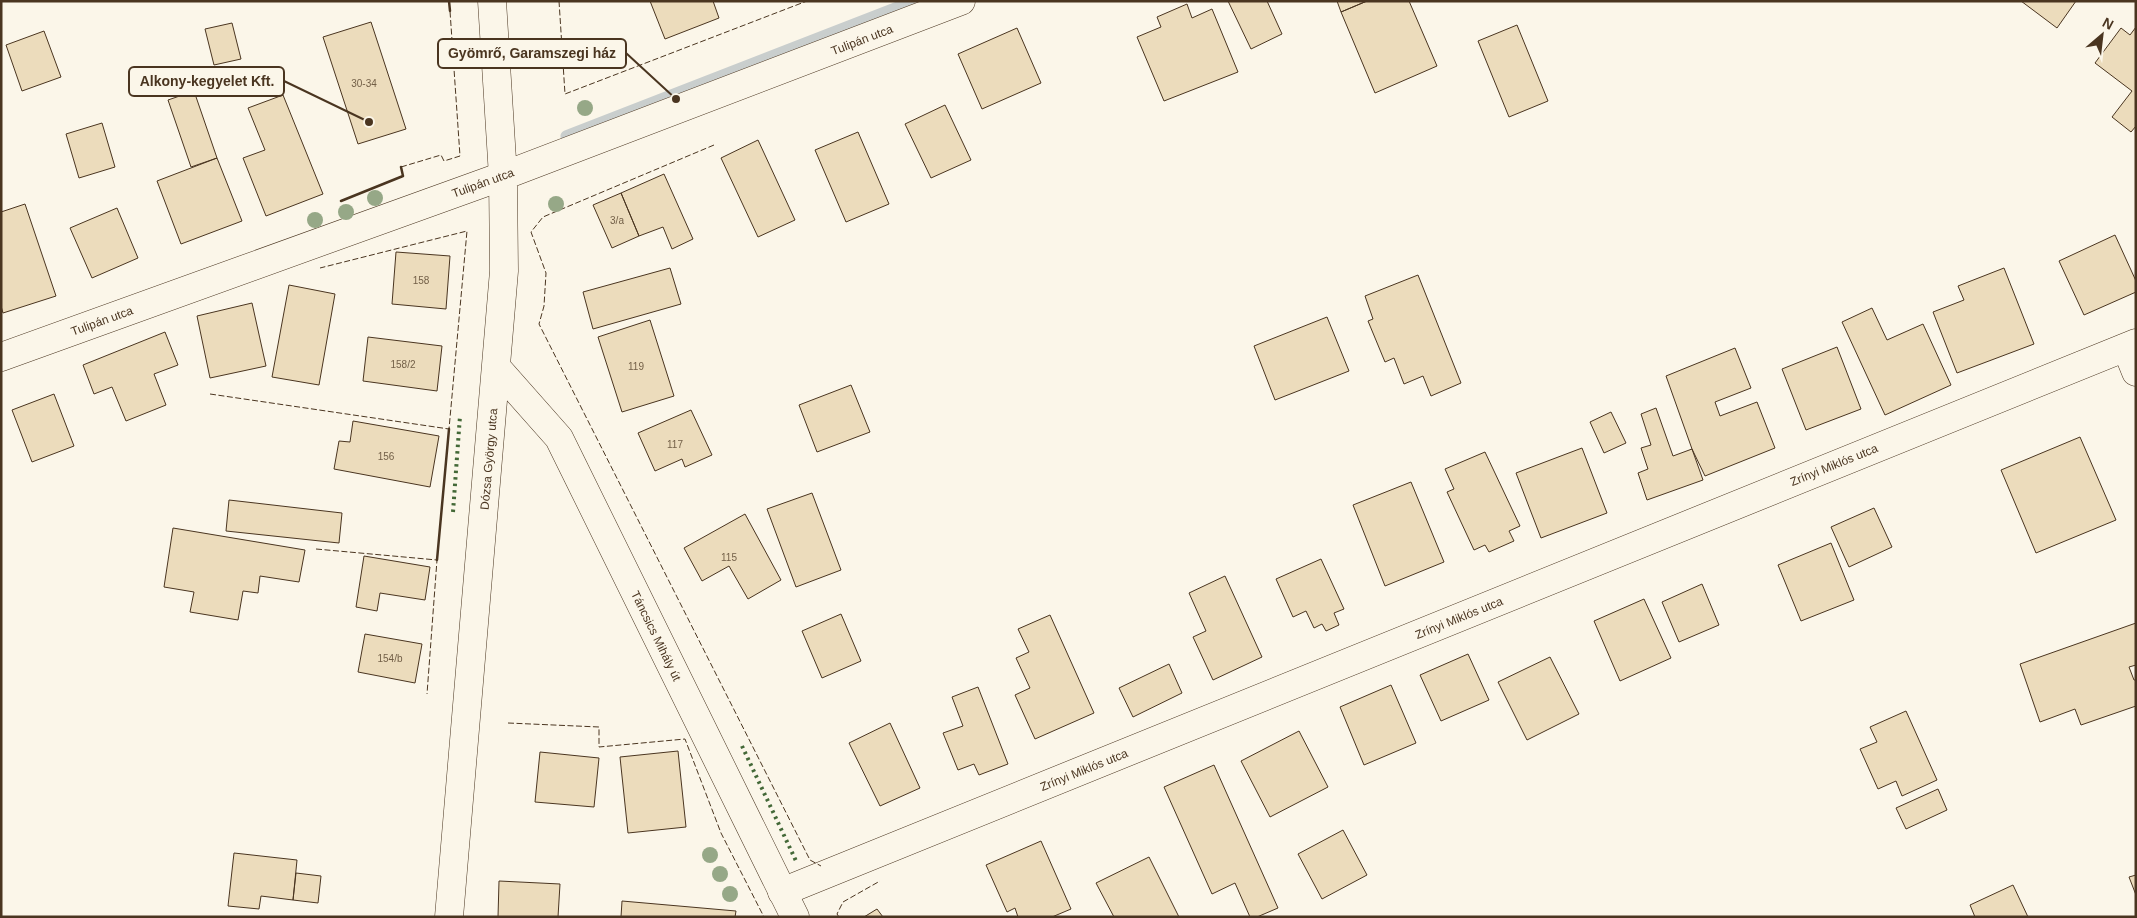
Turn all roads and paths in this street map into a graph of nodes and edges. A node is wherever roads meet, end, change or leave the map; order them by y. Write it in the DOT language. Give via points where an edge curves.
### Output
graph roads {
  1 [pos="492,1"];
  2 [pos="962,1"];
  3 [pos="503,176"];
  4 [pos="2131,345"];
  5 [pos="1,357"];
  6 [pos="496,368"];
  7 [pos="2136,372"];
  8 [pos="782,892"];
  9 [pos="449,917"];
  10 [pos="795,917"];
  1 -- 3 [label="street, Dózsa György utca"];
  2 -- 3 [label="street, Tulipán utca"];
  3 -- 5 [label="street, Tulipán utca"];
  3 -- 6 [label="street, Dózsa György utca" via="504,271"];
  4 -- 7 [label="street"];
  4 -- 8 [label="street, Zrínyi Miklós utca"];
  6 -- 8 [label="street, Táncsics Mihály út" via="558,438"];
  6 -- 9 [label="street, Dózsa György utca"];
  8 -- 10 [label="street, Táncsics Mihály út"];
}
